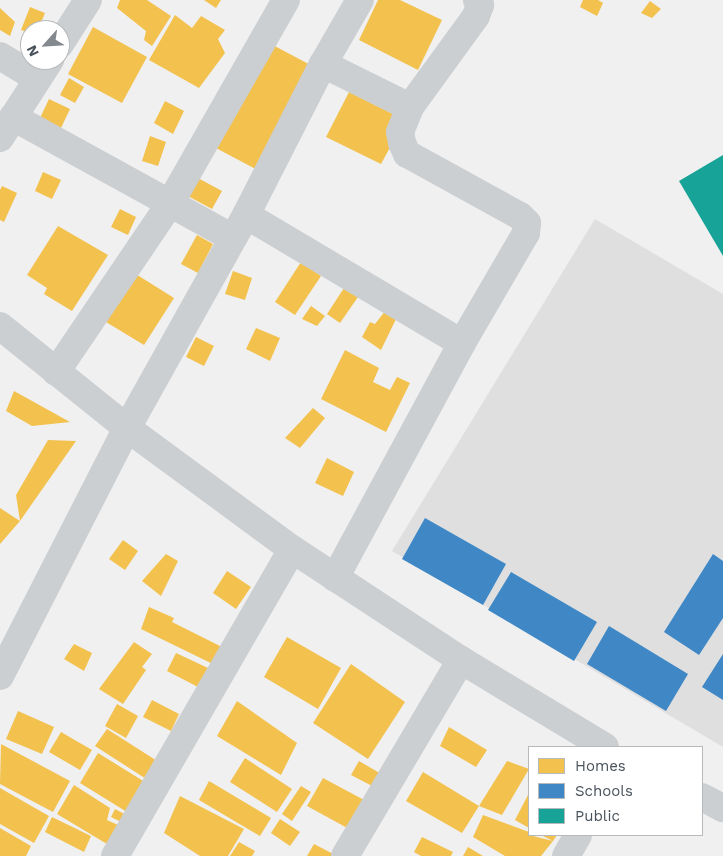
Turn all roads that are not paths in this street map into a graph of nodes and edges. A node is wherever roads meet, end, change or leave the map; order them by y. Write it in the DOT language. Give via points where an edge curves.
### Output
graph roads {
  1 [pos="88,0"];
  2 [pos="286,0"];
  3 [pos="360,0"];
  4 [pos="477,0"];
  5 [pos="70,28"];
  6 [pos="0,56"];
  7 [pos="20,62"];
  8 [pos="323,64"];
  9 [pos="44,70"];
  10 [pos="410,107"];
  11 [pos="6,128"];
  12 [pos="169,205"];
  13 [pos="239,227"];
  14 [pos="0,326"];
  15 [pos="462,343"];
  16 [pos="56,372"];
  17 [pos="127,428"];
  18 [pos="292,549"];
  19 [pos="335,578"];
  20 [pos="461,660"];
  21 [pos="4,662"];
  22 [pos="603,746"];
  23 [pos="703,798"];
  24 [pos="723,808"];
  25 [pos="577,836"];
  26 [pos="115,856"];
  27 [pos="345,856"];
  28 [pos="566,856"];
  1 -- 5 [label="street"];
  2 -- 12 [label="street"];
  3 -- 8 [label="street"];
  4 -- 10 [label="street" via="480,5 476,16"];
  6 -- 7 [label="street"];
  8 -- 10 [label="street"];
  8 -- 13 [label="street"];
  9 -- 11 [label="street"];
  10 -- 15 [label="street" via="400,132 407,154 520,216 527,223 526,233"];
  11 -- 12 [label="street"];
  12 -- 13 [label="street"];
  12 -- 16 [label="street"];
  13 -- 15 [label="street"];
  13 -- 17 [label="street"];
  14 -- 16 [label="street"];
  15 -- 19 [label="street"];
  16 -- 17 [label="street"];
  17 -- 18 [label="street"];
  17 -- 21 [label="street"];
  18 -- 19 [label="street"];
  18 -- 26 [label="street"];
  19 -- 20 [label="street"];
  20 -- 22 [label="street"];
  20 -- 27 [label="street"];
  23 -- 24 [label="street"];
  25 -- 28 [label="street"];
}
